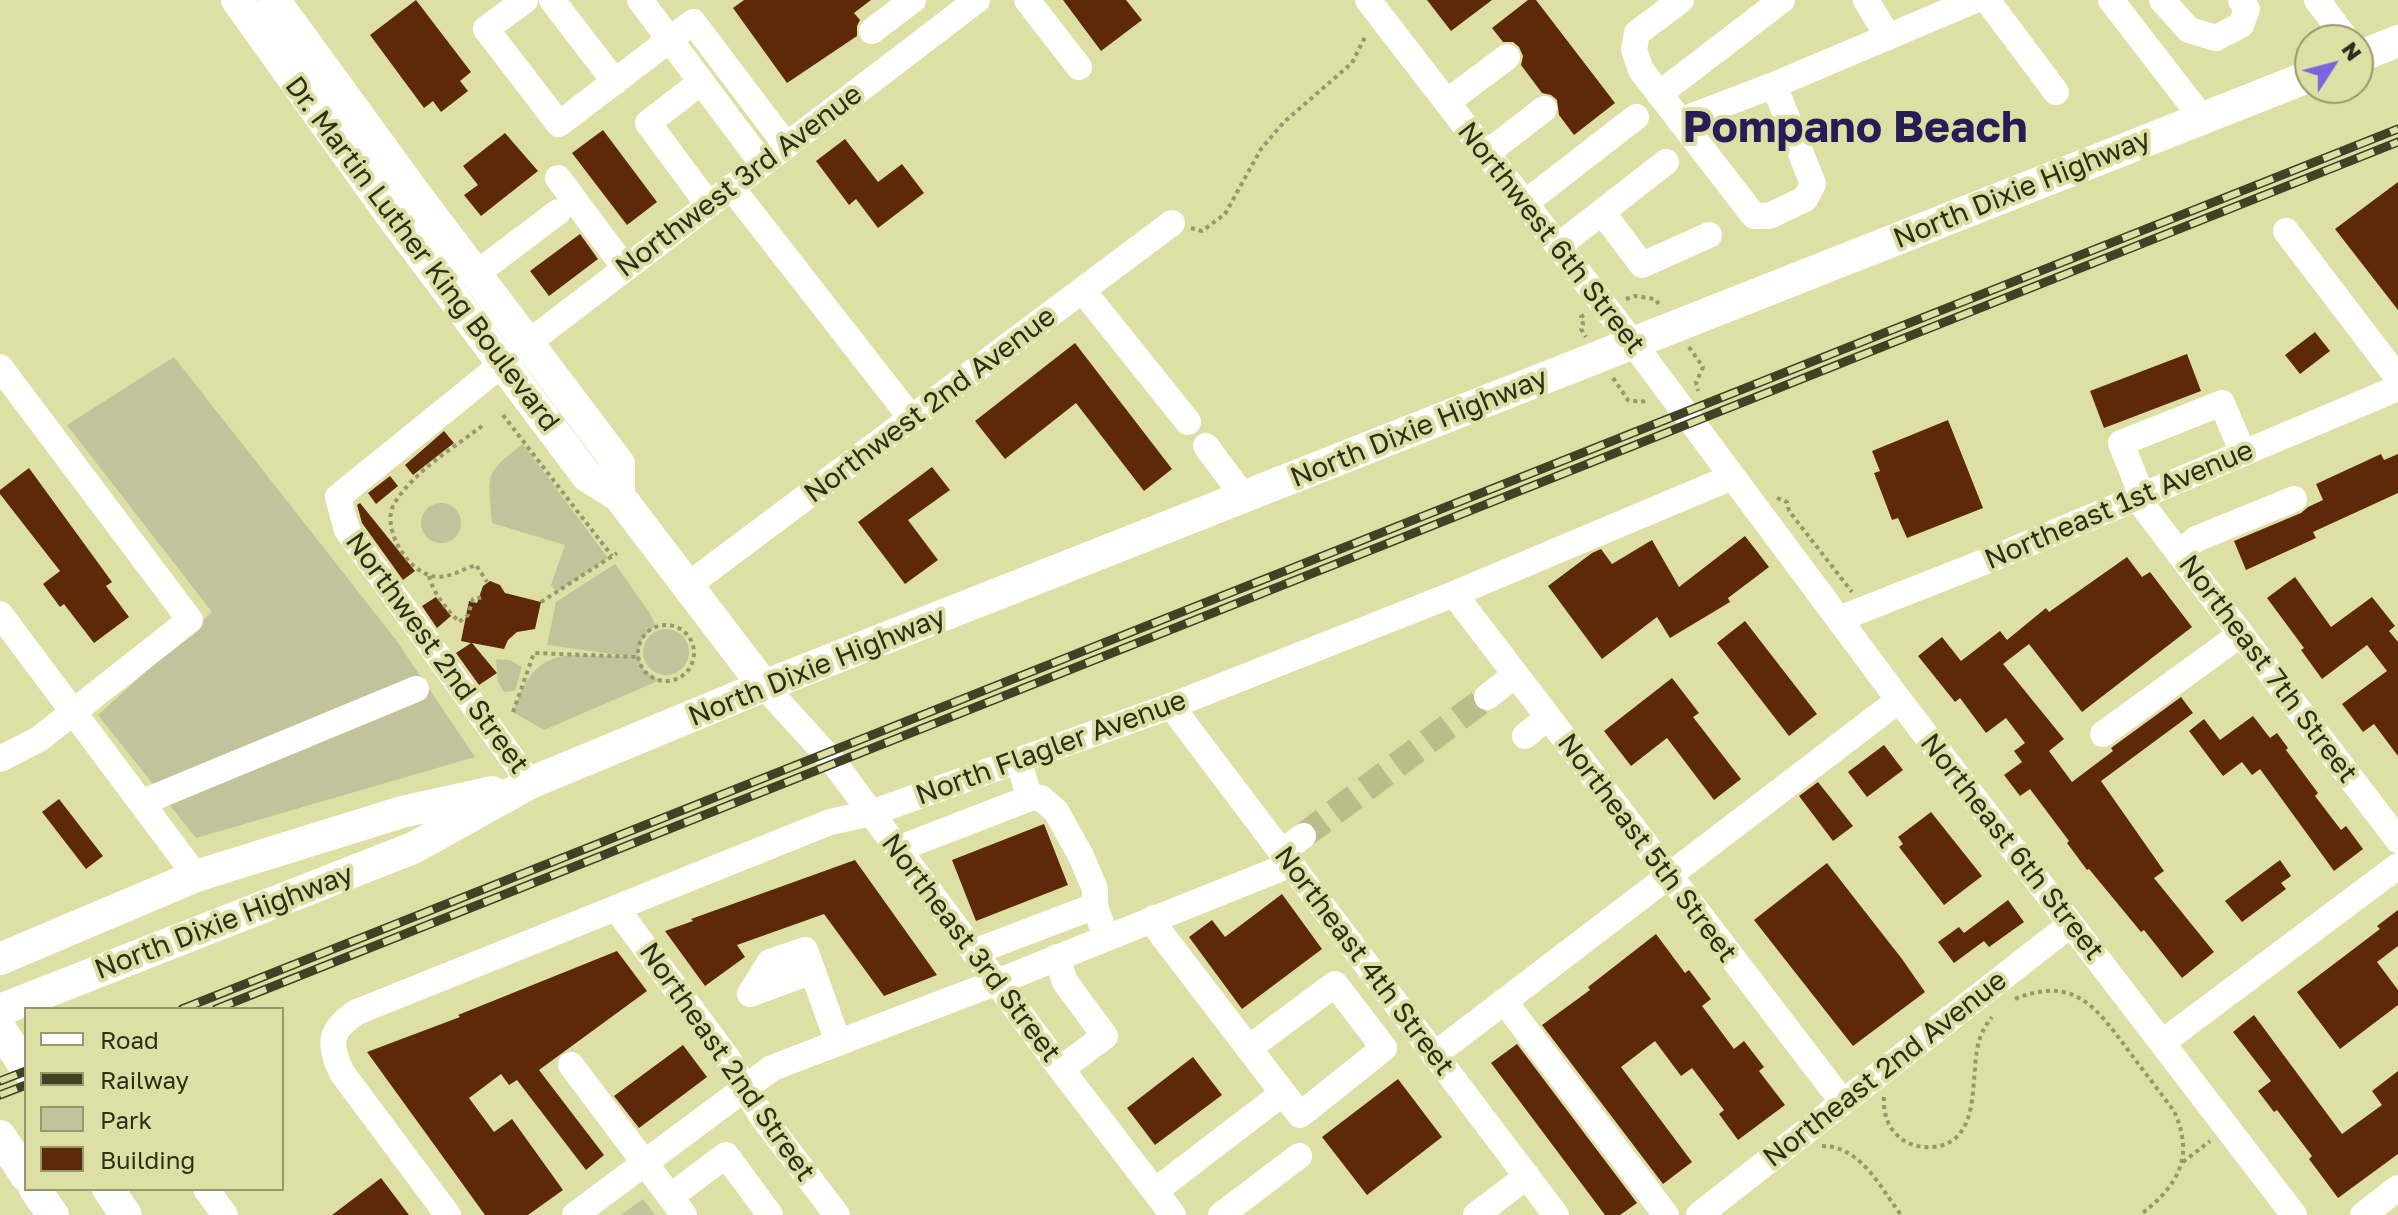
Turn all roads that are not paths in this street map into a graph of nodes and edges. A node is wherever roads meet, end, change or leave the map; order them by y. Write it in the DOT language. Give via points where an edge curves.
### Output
graph roads {
  1 [pos="237,0"];
  2 [pos="274,0"];
  3 [pos="525,0"];
  4 [pos="552,0"];
  5 [pos="913,0"];
  6 [pos="977,0"];
  7 [pos="1027,0"];
  8 [pos="1681,0"];
  9 [pos="1782,0"];
  10 [pos="1866,0"];
  11 [pos="1975,0"];
  12 [pos="1987,0"];
  13 [pos="2111,0"];
  14 [pos="2162,0"];
  15 [pos="2241,0"];
  16 [pos="2317,0"];
  17 [pos="645,2"];
  18 [pos="1372,5"];
  19 [pos="2335,24"];
  20 [pos="872,31"];
  21 [pos="1888,37"];
  22 [pos="670,39"];
  23 [pos="2398,41"];
  24 [pos="2374,47"];
  25 [pos="1507,57"];
  26 [pos="1079,67"];
  27 [pos="615,82"];
  28 [pos="701,82"];
  29 [pos="2294,82"];
  30 [pos="1774,85"];
  31 [pos="2056,92"];
  32 [pos="1659,94"];
  33 [pos="1447,102"];
  34 [pos="1544,109"];
  35 [pos="1636,117"];
  36 [pos="2202,118"];
  37 [pos="1680,121"];
  38 [pos="786,145"];
  39 [pos="1487,153"];
  40 [pos="1666,162"];
  41 [pos="762,163"];
  42 [pos="558,178"];
  43 [pos="731,187"];
  44 [pos="416,195"];
  45 [pos="1525,203"];
  46 [pos="708,204"];
  47 [pos="558,212"];
  48 [pos="1602,212"];
  49 [pos="391,215"];
  50 [pos="1172,223"];
  51 [pos="2286,231"];
  52 [pos="1709,235"];
  53 [pos="1558,246"];
  54 [pos="625,268"];
  55 [pos="476,274"];
  56 [pos="1083,291"];
  57 [pos="528,343"];
  58 [pos="1633,343"];
  59 [pos="502,363"];
  60 [pos="0,367"];
  61 [pos="2398,378"];
  62 [pos="2398,388"];
  63 [pos="912,419"];
  64 [pos="1188,422"];
  65 [pos="1206,446"];
  66 [pos="2243,453"];
  67 [pos="1732,477"];
  68 [pos="619,496"];
  69 [pos="1244,497"];
  70 [pos="2140,497"];
  71 [pos="2294,499"];
  72 [pos="2179,553"];
  73 [pos="687,586"];
  74 [pos="1454,594"];
  75 [pos="0,614"];
  76 [pos="1839,619"];
  77 [pos="2241,634"];
  78 [pos="1515,675"];
  79 [pos="764,686"];
  80 [pos="416,689"];
  81 [pos="1487,697"];
  82 [pos="1899,700"];
  83 [pos="1171,706"];
  84 [pos="73,711"];
  85 [pos="1548,717"];
  86 [pos="2103,734"];
  87 [pos="1525,736"];
  88 [pos="0,759"];
  89 [pos="1018,760"];
  90 [pos="530,783"];
  91 [pos="1030,798"];
  92 [pos="143,802"];
  93 [pos="871,813"];
  94 [pos="1303,836"];
  95 [pos="2398,840"];
  96 [pos="898,849"];
  97 [pos="1287,858"];
  98 [pos="2398,866"];
  99 [pos="1668,875"];
  100 [pos="196,876"];
  101 [pos="1095,906"];
  102 [pos="616,908"];
  103 [pos="1154,918"];
  104 [pos="2071,924"];
  105 [pos="1106,938"];
  106 [pos="974,952"];
  107 [pos="1057,957"];
  108 [pos="0,959"];
  109 [pos="812,971"];
  110 [pos="997,982"];
  111 [pos="1504,1001"];
  112 [pos="0,1010"];
  113 [pos="1413,1026"];
  114 [pos="0,1029"];
  115 [pos="838,1042"];
  116 [pos="2163,1042"];
  117 [pos="1249,1048"];
  118 [pos="1384,1048"];
  119 [pos="1434,1055"];
  120 [pos="24,1065"];
  121 [pos="571,1065"];
  122 [pos="1061,1069"];
  123 [pos="743,1087"];
  124 [pos="1283,1093"];
  125 [pos="1842,1101"];
  126 [pos="0,1136"];
  127 [pos="1299,1156"];
  128 [pos="645,1162"];
  129 [pos="24,1173"];
  130 [pos="1527,1176"];
  131 [pos="2398,1188"];
  132 [pos="36,1191"];
  133 [pos="109,1191"];
  134 [pos="207,1191"];
  135 [pos="1155,1191"];
  136 [pos="678,1206"];
  137 [pos="53,1215"];
  138 [pos="126,1215"];
  139 [pos="225,1215"];
  140 [pos="448,1215"];
  141 [pos="575,1215"];
  142 [pos="770,1215"];
  143 [pos="837,1215"];
  144 [pos="1173,1215"];
  145 [pos="1221,1215"];
  146 [pos="1476,1215"];
  147 [pos="1556,1215"];
  148 [pos="1666,1215"];
  149 [pos="1699,1215"];
  150 [pos="2294,1215"];
  151 [pos="2363,1215"];
  1 -- 49 [label="main road, Dr. Martin Luther King Boulevard"];
  2 -- 44 [label="main road, Dr. Martin Luther King Boulevard"];
  3 -- 27 [label="street" via="486,29 559,124"];
  4 -- 27 [label="street"];
  5 -- 20 [label="street"];
  6 -- 38 [label="street, Northwest 3rd Avenue"];
  7 -- 26 [label="street"];
  8 -- 32 [label="street" via="1637,33 1634,50 1641,70"];
  9 -- 32 [label="street"];
  10 -- 21 [label="street"];
  11 -- 21 [label="street"];
  12 -- 31 [label="street"];
  13 -- 36 [label="street"];
  14 -- 15 [label="street" via="2189,30 2216,38 2241,25 2247,9"];
  16 -- 19 [label="street"];
  17 -- 22 [label="street"];
  18 -- 33 [label="street, Northwest 6th Street"];
  21 -- 30 [label="street"];
  22 -- 27 [label="street"];
  22 -- 28 [label="street"];
  22 -- 38 [label="street" via="693,22"];
  23 -- 24 [label="main road"];
  25 -- 33 [label="street"];
  28 -- 41 [label="street"];
  28 -- 46 [label="street" via="648,123"];
  29 -- 36 [label="main road, North Dixie Highway"];
  30 -- 37 [label="street"];
  30 -- 37 [label="street" via="1813,184 1805,199 1769,216 1754,216"];
  32 -- 37 [label="street"];
  33 -- 39 [label="street, Northwest 6th Street"];
  34 -- 39 [label="street"];
  35 -- 45 [label="street"];
  36 -- 58 [label="main road, North Dixie Highway"];
  38 -- 41 [label="street, Northwest 3rd Avenue"];
  39 -- 45 [label="street, Northwest 6th Street"];
  40 -- 48 [label="street"];
  41 -- 43 [label="street, Northwest 3rd Avenue"];
  42 -- 54 [label="street"];
  43 -- 46 [label="street, Northwest 3rd Avenue"];
  43 -- 63 [label="street"];
  44 -- 49 [label="main road"];
  44 -- 55 [label="main road, Dr. Martin Luther King Boulevard"];
  45 -- 53 [label="street, Northwest 6th Street"];
  46 -- 54 [label="street, Northwest 3rd Avenue"];
  47 -- 55 [label="street"];
  48 -- 52 [label="street" via="1642,265"];
  48 -- 53 [label="street"];
  49 -- 59 [label="main road, Dr. Martin Luther King Boulevard"];
  50 -- 56 [label="street, Northwest 2nd Avenue"];
  51 -- 61 [label="street"];
  53 -- 58 [label="street, Northwest 6th Street"];
  54 -- 57 [label="street, Northwest 3rd Avenue"];
  55 -- 57 [label="main road, Dr. Martin Luther King Boulevard"];
  56 -- 63 [label="street, Northwest 2nd Avenue"];
  56 -- 64 [label="street"];
  57 -- 59 [label="street, Northwest 3rd Avenue"];
  57 -- 68 [label="main road, Dr. Martin Luther King Boulevard" via="619,464"];
  58 -- 67 [label="street, Northwest 6th Street"];
  58 -- 69 [label="main road, North Dixie Highway"];
  59 -- 68 [label="main road, Dr. Martin Luther King Boulevard" via="587,476"];
  59 -- 90 [label="street, Northwest 2nd Street" via="338,497 347,530"];
  60 -- 84 [label="street" via="190,620"];
  62 -- 66 [label="street, Northeast 1st Avenue"];
  63 -- 73 [label="street, Northwest 2nd Avenue"];
  65 -- 69 [label="street"];
  66 -- 70 [label="street, Northeast 1st Avenue"];
  66 -- 70 [label="street, Northeast 7th Street" via="2222,403 2121,443"];
  67 -- 74 [label="street, North Flagler Avenue"];
  67 -- 76 [label="street, Northeast 6th Street"];
  68 -- 73 [label="main road, Dr. Martin Luther King Boulevard"];
  69 -- 79 [label="main road, North Dixie Highway"];
  70 -- 72 [label="street, Northeast 7th Street"];
  70 -- 76 [label="street, Northeast 1st Avenue"];
  71 -- 72 [label="street" via="2196,539"];
  72 -- 77 [label="street, Northeast 7th Street"];
  73 -- 79 [label="main road, Dr. Martin Luther King Boulevard"];
  74 -- 78 [label="street, Northeast 5th Street"];
  74 -- 83 [label="street, North Flagler Avenue"];
  75 -- 84 [label="street"];
  76 -- 82 [label="street, Northeast 6th Street"];
  77 -- 86 [label="street"];
  77 -- 95 [label="street, Northeast 7th Street"];
  78 -- 81 [label="street"];
  78 -- 85 [label="street, Northeast 5th Street"];
  79 -- 90 [label="main road, North Dixie Highway"];
  79 -- 93 [label="street, Northeast 3rd Street" via="826,753"];
  80 -- 92 [label="street"];
  82 -- 99 [label="street"];
  82 -- 104 [label="street, Northeast 6th Street"];
  83 -- 89 [label="street, North Flagler Avenue"];
  83 -- 97 [label="street, Northeast 4th Street"];
  84 -- 88 [label="street" via="39,739"];
  84 -- 92 [label="street"];
  85 -- 87 [label="street"];
  85 -- 99 [label="street, Northeast 5th Street"];
  89 -- 91 [label="street"];
  89 -- 93 [label="street, North Flagler Avenue"];
  90 -- 100 [label="main road, North Dixie Highway" via="402,812"];
  90 -- 112 [label="main road, North Dixie Highway" via="413,848"];
  91 -- 96 [label="street"];
  91 -- 101 [label="street" via="1041,798 1056,811 1095,889"];
  92 -- 100 [label="street"];
  93 -- 96 [label="street, Northeast 3rd Street"];
  93 -- 102 [label="street, North Flagler Avenue" via="830,822"];
  94 -- 97 [label="street"];
  96 -- 106 [label="street, Northeast 3rd Street"];
  97 -- 103 [label="street"];
  97 -- 113 [label="street, Northeast 4th Street"];
  98 -- 116 [label="street"];
  99 -- 111 [label="street"];
  99 -- 125 [label="street, Northeast 5th Street"];
  100 -- 108 [label="main road, North Dixie Highway"];
  101 -- 105 [label="street"];
  101 -- 106 [label="street"];
  102 -- 123 [label="street, Northeast 2nd Street"];
  102 -- 140 [label="street, North Flagler Avenue" via="341,1023 332,1040 342,1073"];
  103 -- 105 [label="street"];
  103 -- 117 [label="street"];
  104 -- 116 [label="street, Northeast 6th Street"];
  104 -- 125 [label="street, Northeast 2nd Avenue"];
  105 -- 107 [label="street"];
  106 -- 110 [label="street, Northeast 3rd Street"];
  107 -- 110 [label="street"];
  107 -- 122 [label="street" via="1065,982 1105,1036"];
  109 -- 115 [label="street"];
  110 -- 115 [label="street"];
  110 -- 122 [label="street, Northeast 3rd Street"];
  111 -- 119 [label="street"];
  111 -- 148 [label="street"];
  113 -- 118 [label="street"];
  113 -- 119 [label="street, Northeast 4th Street"];
  114 -- 120 [label="main road"];
  115 -- 123 [label="street" via="772,1068"];
  116 -- 150 [label="street, Northeast 6th Street"];
  117 -- 118 [label="street" via="1335,984"];
  117 -- 124 [label="street"];
  118 -- 124 [label="street" via="1300,1115"];
  119 -- 130 [label="street, Northeast 4th Street"];
  121 -- 128 [label="street"];
  122 -- 135 [label="street, Northeast 3rd Street"];
  123 -- 128 [label="street"];
  123 -- 143 [label="street, Northeast 2nd Street"];
  124 -- 135 [label="street"];
  125 -- 149 [label="street, Northeast 2nd Avenue"];
  126 -- 129 [label="main road"];
  127 -- 145 [label="street"];
  128 -- 136 [label="street"];
  128 -- 141 [label="street"];
  130 -- 146 [label="street"];
  130 -- 147 [label="street, Northeast 4th Street"];
  131 -- 151 [label="street"];
  132 -- 137 [label="main road"];
  133 -- 138 [label="main road"];
  134 -- 139 [label="street"];
  135 -- 144 [label="street, Northeast 3rd Street"];
  136 -- 142 [label="street" via="726,1155"];
}
